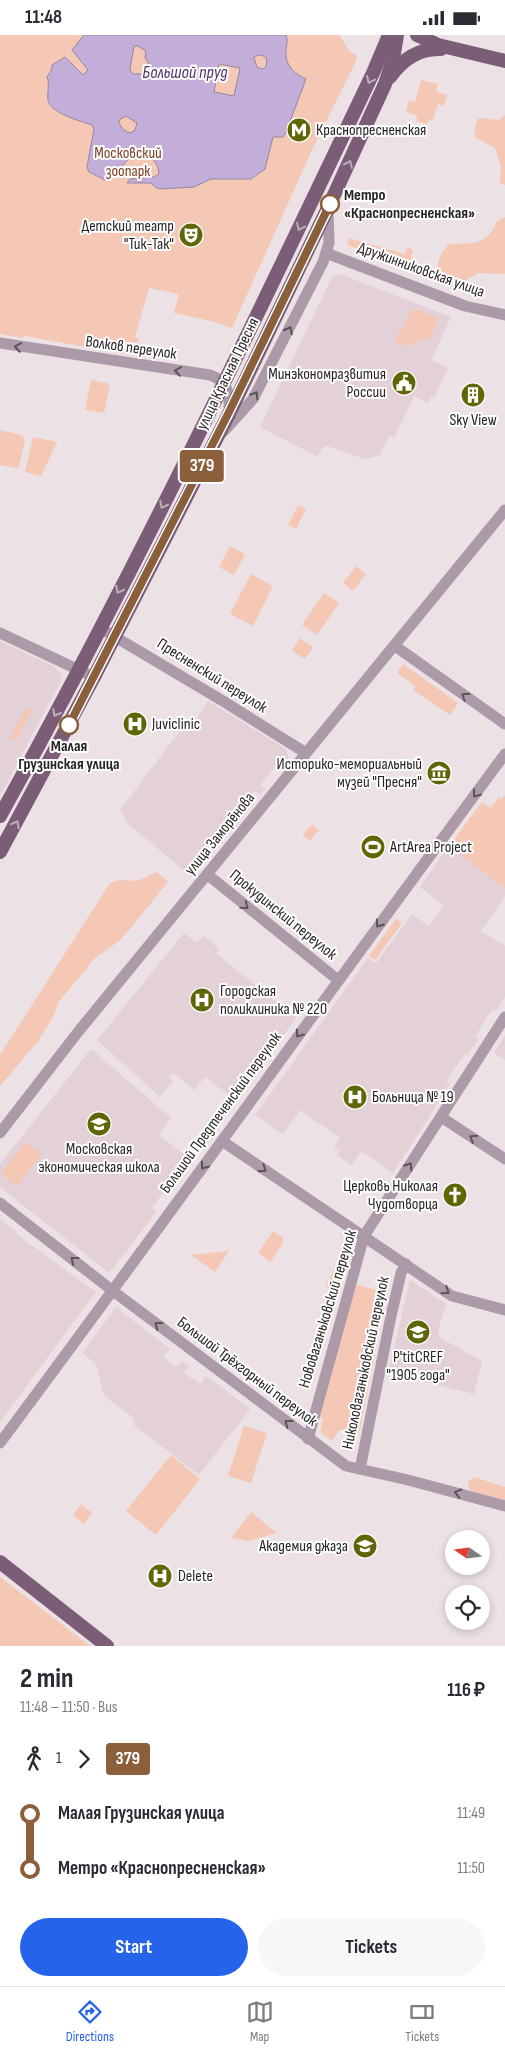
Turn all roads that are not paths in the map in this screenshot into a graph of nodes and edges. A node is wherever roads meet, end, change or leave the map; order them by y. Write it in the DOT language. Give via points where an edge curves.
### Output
graph roads {
  1 [pos="389,35"];
  2 [pos="397,35"];
  3 [pos="418,35"];
  4 [pos="451,49"];
  5 [pos="505,61"];
  6 [pos="385,84"];
  7 [pos="328,208"];
  8 [pos="326,253"];
  9 [pos="505,315"];
  10 [pos="0,343"];
  11 [pos="224,383"];
  12 [pos="228,414"];
  13 [pos="215,440"];
  14 [pos="505,510"];
  15 [pos="100,628"];
  16 [pos="0,633"];
  17 [pos="115,637"];
  18 [pos="395,646"];
  19 [pos="79,670"];
  20 [pos="94,677"];
  21 [pos="505,724"];
  22 [pos="306,753"];
  23 [pos="505,754"];
  24 [pos="0,816"];
  25 [pos="0,853"];
  26 [pos="208,875"];
  27 [pos="338,980"];
  28 [pos="505,1017"];
  29 [pos="441,1117"];
  30 [pos="0,1133"];
  31 [pos="222,1141"];
  32 [pos="505,1159"];
  33 [pos="0,1203"];
  34 [pos="364,1236"];
  35 [pos="406,1264"];
  36 [pos="113,1291"];
  37 [pos="505,1310"];
  38 [pos="308,1439"];
  39 [pos="0,1443"];
  40 [pos="360,1469"];
  41 [pos="505,1506"];
  42 [pos="0,1562"];
  43 [pos="107,1646"];
  1 -- 11 [label="main road, улица Красная Пресня, one-way"];
  2 -- 6 [label="main road, улица Красная Пресня"];
  3 -- 4 [label="main road"];
  4 -- 5 [label="main road"];
  4 -- 6 [label="main road" via="427,49 414,54"];
  7 -- 6 [label="main road, улица Красная Пресня, one-way"];
  7 -- 8 [label="street" via="329,243"];
  7 -- 12 [label="main road, улица Красная Пресня"];
  8 -- 9 [label="street, Дружинниковская улица" via="465,306"];
  13 -- 8 [label="street, one-way" via="253,399"];
  11 -- 10 [label="street, Волков переулок, one-way" via="210,375"];
  11 -- 12 [label="street" via="230,399"];
  11 -- 15 [label="main road, улица Красная Пресня, one-way"];
  12 -- 13 [label="main road, улица Красная Пресня"];
  13 -- 17 [label="main road, улица Красная Пресня"];
  14 -- 18 [label="street, улица Заморёнова"];
  15 -- 17 [label="street, Пресненский переулок"];
  15 -- 19 [label="main road, улица Красная Пресня"];
  16 -- 19 [label="street"];
  17 -- 20 [label="main road, улица Красная Пресня"];
  17 -- 22 [label="street, Пресненский переулок"];
  21 -- 18 [label="street, one-way"];
  18 -- 22 [label="street, улица Заморёнова"];
  19 -- 20 [label="street"];
  19 -- 24 [label="main road, улица Красная Пресня, one-way"];
  25 -- 20 [label="main road, улица Красная Пресня, one-way"];
  22 -- 26 [label="street, улица Заморёнова"];
  23 -- 27 [label="street, Большой Предтеченский переулок, one-way"];
  26 -- 27 [label="street, Прокудинский переулок, one-way"];
  26 -- 30 [label="street, улица Заморёнова" via="78,1032"];
  27 -- 31 [label="street, Большой Предтеченский переулок, one-way"];
  28 -- 29 [label="street, Нововаганьковский переулок"];
  32 -- 29 [label="street, one-way"];
  34 -- 29 [label="street, Нововаганьковский переулок, one-way"];
  31 -- 34 [label="street, one-way"];
  31 -- 36 [label="street, Большой Предтеченский переулок, one-way"];
  36 -- 33 [label="street, Большой Трёхгорный переулок, one-way"];
  34 -- 35 [label="street"];
  34 -- 38 [label="street, Нововаганьковский переулок"];
  35 -- 37 [label="street, one-way" via="452,1296"];
  35 -- 40 [label="street, Николоваганьковский переулок" via="391,1316"];
  38 -- 36 [label="street, Большой Трёхгорный переулок, one-way"];
  36 -- 39 [label="street, Большой Предтеченский переулок"];
  38 -- 40 [label="street, Большой Трёхгорный переулок" via="346,1466"];
  41 -- 40 [label="street, Большой Трёхгорный переулок, one-way"];
  42 -- 43 [label="main road"];
}
